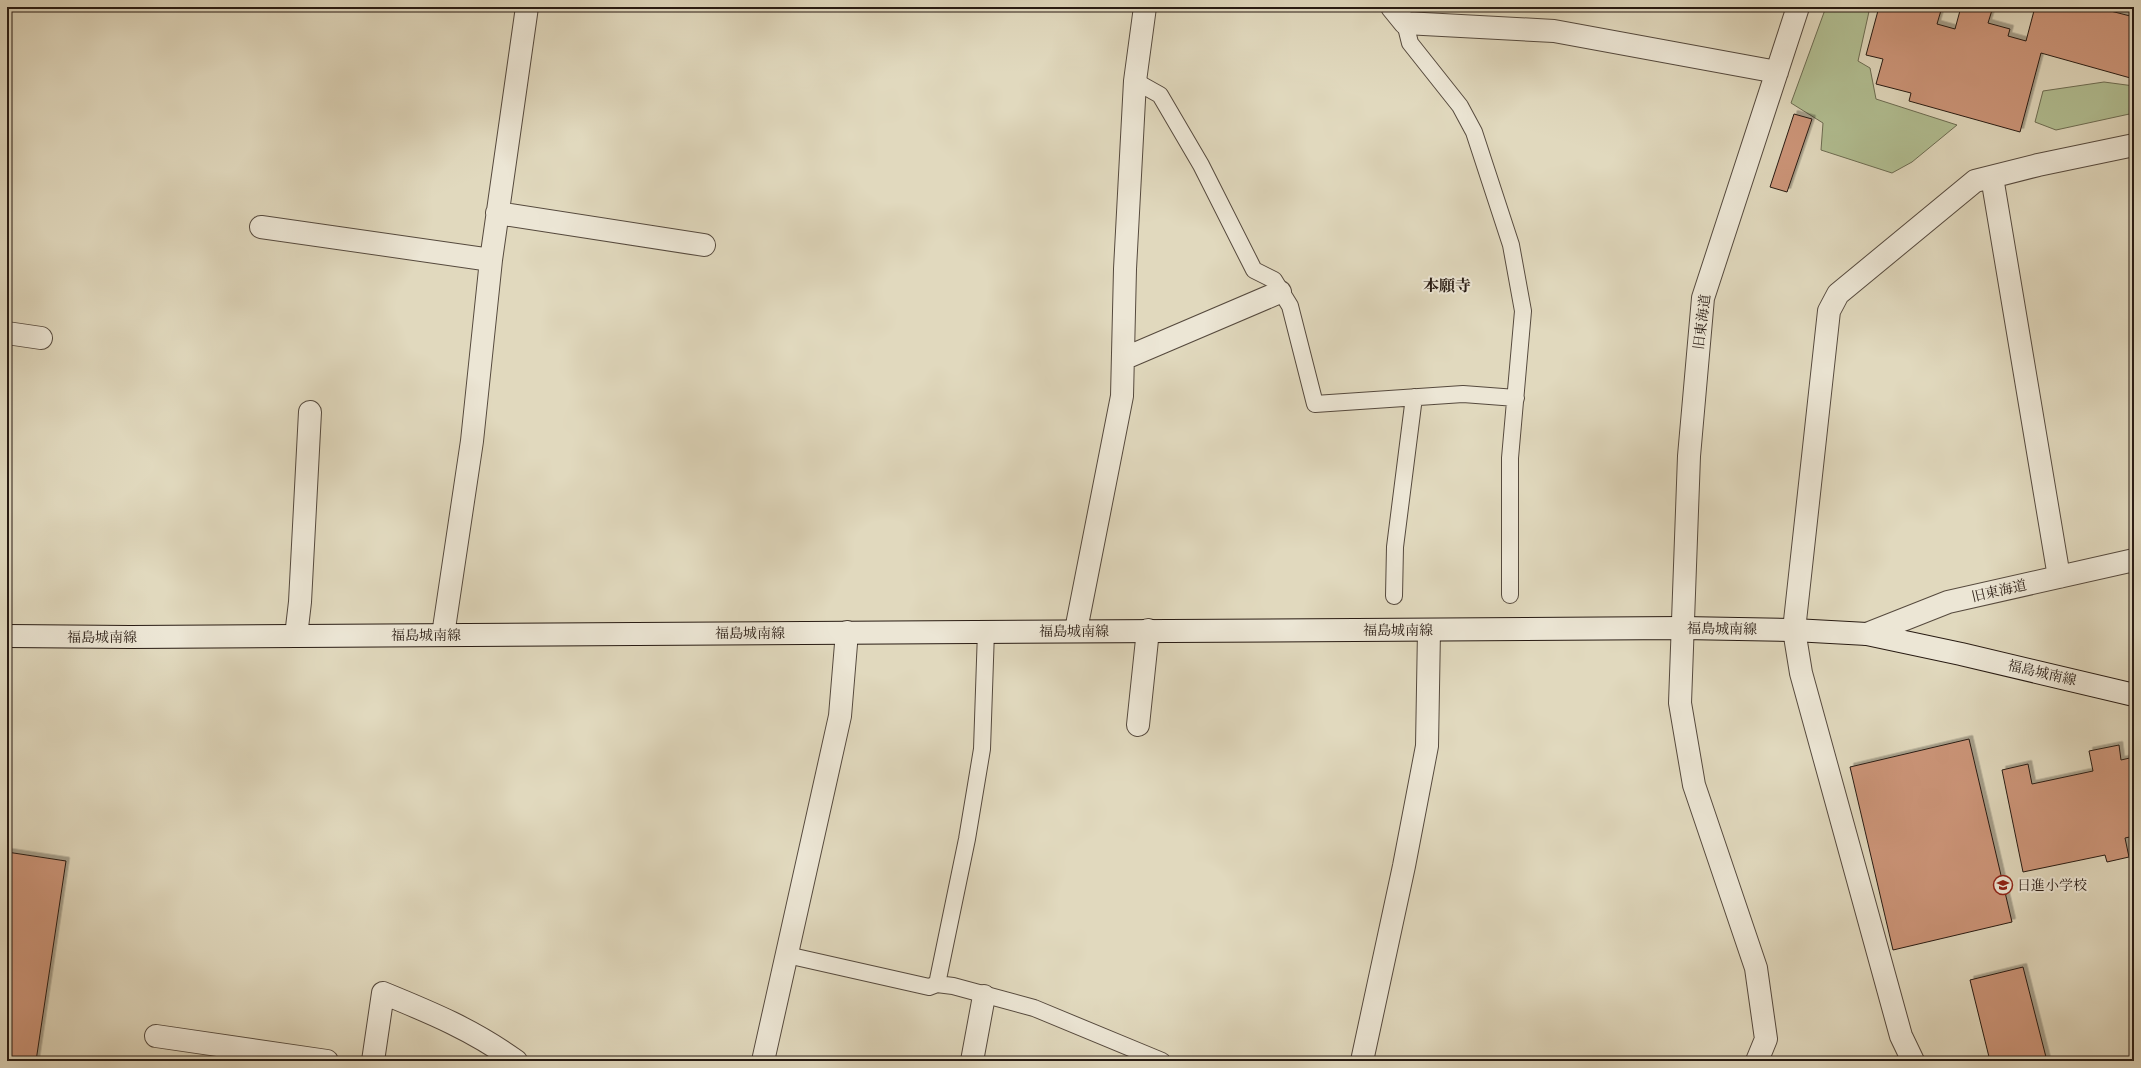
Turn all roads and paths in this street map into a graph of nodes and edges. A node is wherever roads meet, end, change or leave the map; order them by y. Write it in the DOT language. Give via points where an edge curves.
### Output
graph roads {
  1 [pos="527,7"];
  2 [pos="1145,7"];
  3 [pos="1798,7"];
  4 [pos="1399,15"];
  5 [pos="1777,72"];
  6 [pos="1135,81"];
  7 [pos="2134,145"];
  8 [pos="1992,177"];
  9 [pos="497,214"];
  10 [pos="260,227"];
  11 [pos="704,245"];
  12 [pos="491,260"];
  13 [pos="1280,292"];
  14 [pos="7,333"];
  15 [pos="41,338"];
  16 [pos="1123,359"];
  17 [pos="1414,397"];
  18 [pos="1516,398"];
  19 [pos="310,412"];
  20 [pos="2134,560"];
  21 [pos="2059,577"];
  22 [pos="1510,595"];
  23 [pos="1394,596"];
  24 [pos="1683,628"];
  25 [pos="1076,630"];
  26 [pos="1148,630"];
  27 [pos="1429,630"];
  28 [pos="1794,630"];
  29 [pos="986,631"];
  30 [pos="847,632"];
  31 [pos="1868,634"];
  32 [pos="443,635"];
  33 [pos="7,636"];
  34 [pos="296,636"];
  35 [pos="2134,695"];
  36 [pos="1138,726"];
  37 [pos="787,955"];
  38 [pos="937,984"];
  39 [pos="984,996"];
  40 [pos="156,1036"];
  41 [pos="328,1061"];
  42 [pos="373,1061"];
  43 [pos="516,1061"];
  44 [pos="763,1061"];
  45 [pos="972,1061"];
  46 [pos="1162,1061"];
  47 [pos="1362,1061"];
  48 [pos="1757,1061"];
  49 [pos="1913,1061"];
  1 -- 9 [label="street"];
  2 -- 6 [label="street"];
  3 -- 5 [label="street, 旧東海道"];
  4 -- 5 [label="street" via="1554,31"];
  4 -- 18 [label="lane" via="1410,43 1460,106 1474,132 1510,245 1523,311"];
  5 -- 24 [label="street, 旧東海道" via="1703,298 1689,456"];
  6 -- 13 [label="lane" via="1160,95 1201,165 1254,270 1274,280"];
  6 -- 16 [label="street"];
  7 -- 8 [label="street"];
  8 -- 21 [label="street"];
  8 -- 28 [label="street" via="1975,181 1838,294 1829,311"];
  9 -- 11 [label="street"];
  9 -- 12 [label="street"];
  10 -- 12 [label="street"];
  12 -- 32 [label="street" via="472,441"];
  13 -- 16 [label="street"];
  13 -- 17 [label="lane" via="1290,306 1315,404"];
  14 -- 15 [label="street"];
  16 -- 25 [label="street" via="1122,396"];
  17 -- 18 [label="lane" via="1463,394"];
  17 -- 23 [label="lane" via="1396,547"];
  18 -- 22 [label="lane" via="1510,458"];
  19 -- 34 [label="street"];
  20 -- 21 [label="street, 旧東海道"];
  21 -- 31 [label="street, 旧東海道" via="1948,602"];
  24 -- 27 [label="street, 福島城南線"];
  24 -- 28 [label="street, 福島城南線"];
  24 -- 48 [label="street, 旧東海道" via="1680,703 1684,732 1694,785 1756,968 1766,1039"];
  25 -- 26 [label="street, 福島城南線"];
  25 -- 29 [label="street, 福島城南線"];
  26 -- 27 [label="street, 福島城南線"];
  26 -- 36 [label="street"];
  27 -- 47 [label="street" via="1427,746"];
  28 -- 31 [label="street, 福島城南線"];
  28 -- 49 [label="street" via="1801,673 1901,1036"];
  29 -- 30 [label="street, 福島城南線"];
  29 -- 38 [label="lane" via="982,749"];
  30 -- 32 [label="street, 福島城南線"];
  30 -- 37 [label="street" via="840,716"];
  31 -- 35 [label="street, 福島城南線"];
  32 -- 34 [label="street, 福島城南線"];
  33 -- 34 [label="street, 福島城南線"];
  37 -- 38 [label="lane" via="929,987"];
  37 -- 44 [label="street"];
  38 -- 39 [label="lane" via="953,986"];
  39 -- 45 [label="street"];
  39 -- 46 [label="lane" via="1034,1008"];
  40 -- 41 [label="street"];
  42 -- 43 [label="street" via="383,993 452,1021 487,1040"];
}
